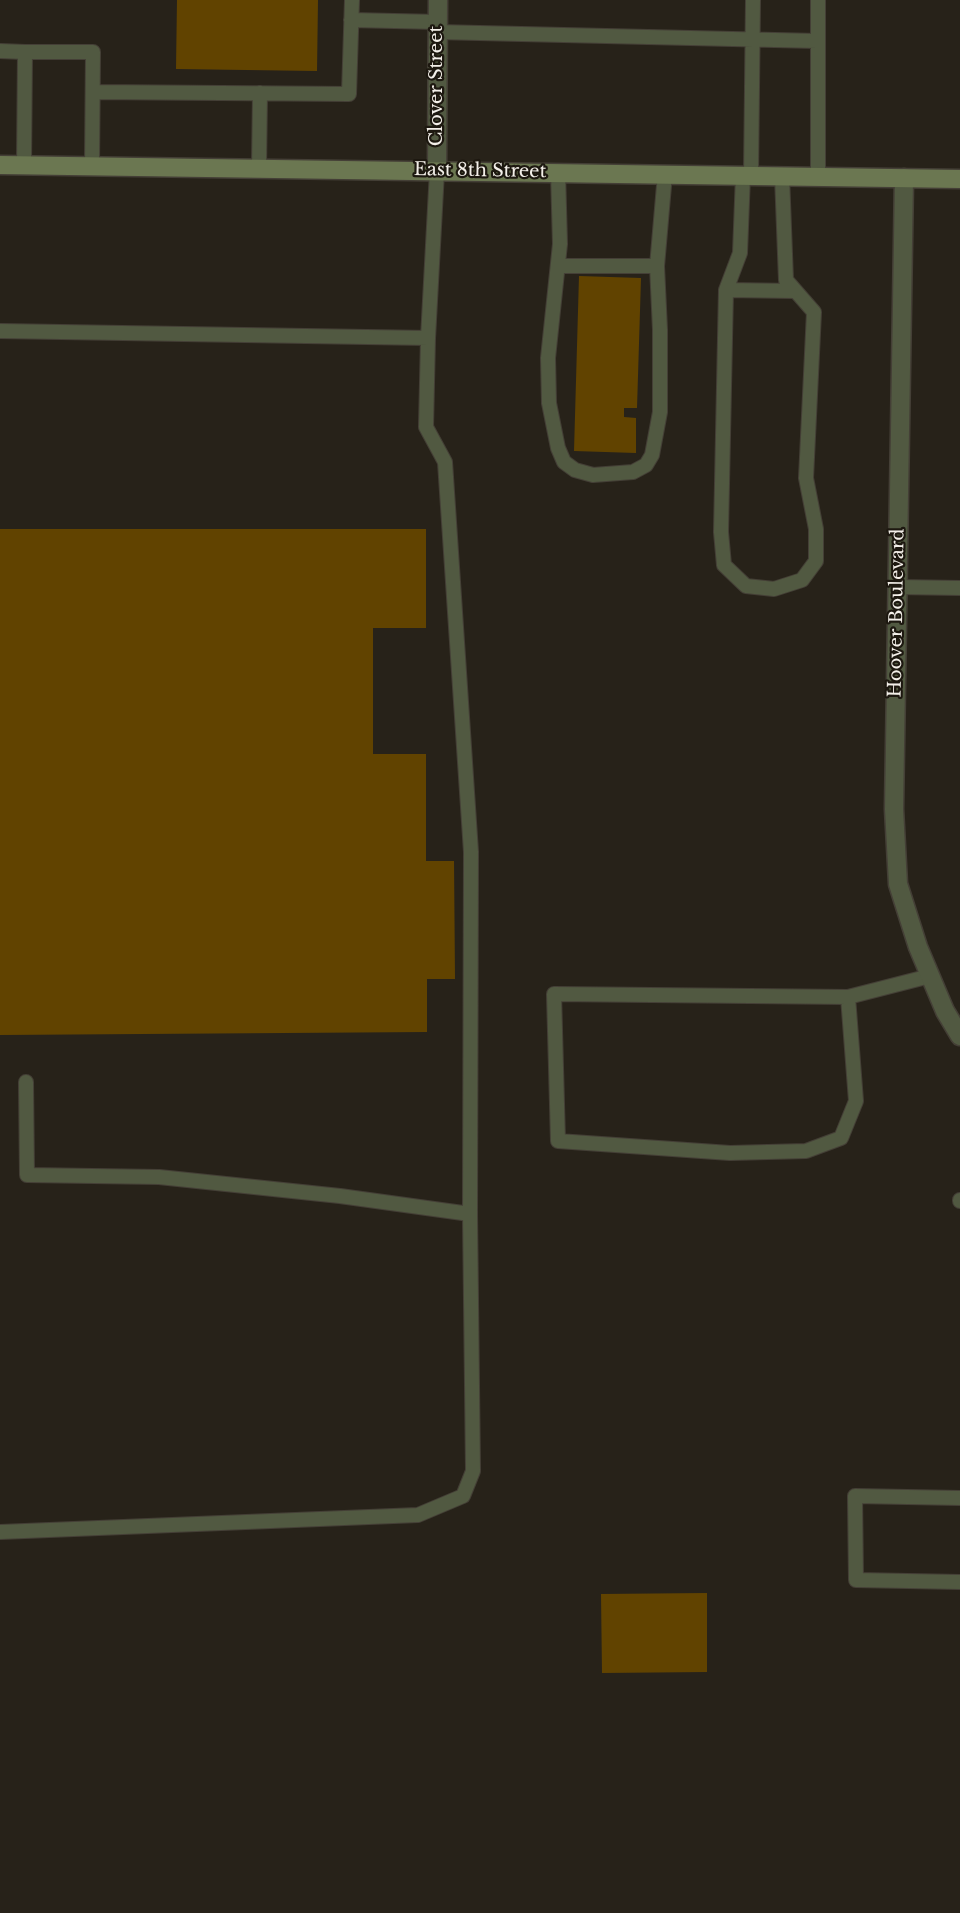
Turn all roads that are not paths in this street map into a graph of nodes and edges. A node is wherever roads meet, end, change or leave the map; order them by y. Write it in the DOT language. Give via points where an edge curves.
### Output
graph roads {
  1 [pos="352,0"];
  2 [pos="438,0"];
  3 [pos="753,0"];
  4 [pos="818,0"];
  5 [pos="351,20"];
  6 [pos="438,27"];
  7 [pos="753,40"];
  8 [pos="817,41"];
  9 [pos="0,51"];
  10 [pos="25,52"];
  11 [pos="93,92"];
  12 [pos="260,93"];
  13 [pos="0,165"];
  14 [pos="24,165"];
  15 [pos="92,166"];
  16 [pos="258,168"];
  17 [pos="437,171"];
  18 [pos="558,172"];
  19 [pos="665,174"];
  20 [pos="747,175"];
  21 [pos="782,176"];
  22 [pos="818,177"];
  23 [pos="904,178"];
  24 [pos="960,179"];
  25 [pos="558,266"];
  26 [pos="657,266"];
  27 [pos="726,290"];
  28 [pos="795,291"];
  29 [pos="0,332"];
  30 [pos="428,338"];
  31 [pos="897,587"];
  32 [pos="960,588"];
  33 [pos="930,976"];
  34 [pos="848,997"];
  35 [pos="960,1036"];
  36 [pos="26,1082"];
  37 [pos="470,1214"];
  38 [pos="960,1498"];
  39 [pos="0,1532"];
  40 [pos="960,1582"];
  1 -- 5 [label="lane"];
  2 -- 6 [label="street, Clover Street"];
  3 -- 7 [label="lane"];
  4 -- 8 [label="lane"];
  5 -- 6 [label="lane"];
  5 -- 12 [label="lane" via="349,94"];
  6 -- 7 [label="lane"];
  6 -- 17 [label="street, Clover Street"];
  7 -- 8 [label="lane"];
  7 -- 20 [label="lane"];
  8 -- 22 [label="lane"];
  9 -- 10 [label="lane"];
  10 -- 11 [label="lane" via="93,52"];
  10 -- 14 [label="lane"];
  11 -- 12 [label="lane"];
  11 -- 15 [label="lane"];
  12 -- 16 [label="lane"];
  13 -- 14 [label="main road, East 8th Street"];
  14 -- 15 [label="main road, East 8th Street"];
  15 -- 16 [label="main road, East 8th Street"];
  16 -- 17 [label="main road, East 8th Street"];
  17 -- 18 [label="main road, East 8th Street"];
  17 -- 30 [label="lane"];
  18 -- 19 [label="main road, East 8th Street"];
  18 -- 25 [label="lane"];
  19 -- 20 [label="main road, East 8th Street"];
  19 -- 26 [label="lane"];
  20 -- 21 [label="main road, East 8th Street"];
  20 -- 27 [label="lane" via="740,254"];
  21 -- 22 [label="main road, East 8th Street"];
  21 -- 28 [label="lane" via="786,280"];
  22 -- 23 [label="main road, East 8th Street"];
  23 -- 24 [label="main road, East 8th Street"];
  23 -- 31 [label="street, Hoover Boulevard"];
  25 -- 26 [label="lane"];
  25 -- 26 [label="lane" via="548,358 552,424 564,462 593,475 633,472 646,465 652,455 660,412"];
  27 -- 28 [label="lane"];
  27 -- 28 [label="lane" via="721,532 724,565 746,586 774,589 802,580 816,561 816,530 806,478 814,312"];
  29 -- 30 [label="lane"];
  30 -- 37 [label="lane" via="426,427 445,462 471,852"];
  31 -- 32 [label="lane"];
  31 -- 33 [label="street, Hoover Boulevard" via="894,809 898,884"];
  33 -- 34 [label="lane"];
  33 -- 35 [label="street, Hoover Boulevard"];
  34 -- 34 [label="lane" via="554,994 558,1141 730,1153 806,1151 841,1138 856,1101"];
  36 -- 37 [label="lane" via="27,1175 159,1177"];
  37 -- 39 [label="lane" via="473,1471 463,1496 418,1515"];
  38 -- 40 [label="lane" via="855,1496 856,1580"];
}
